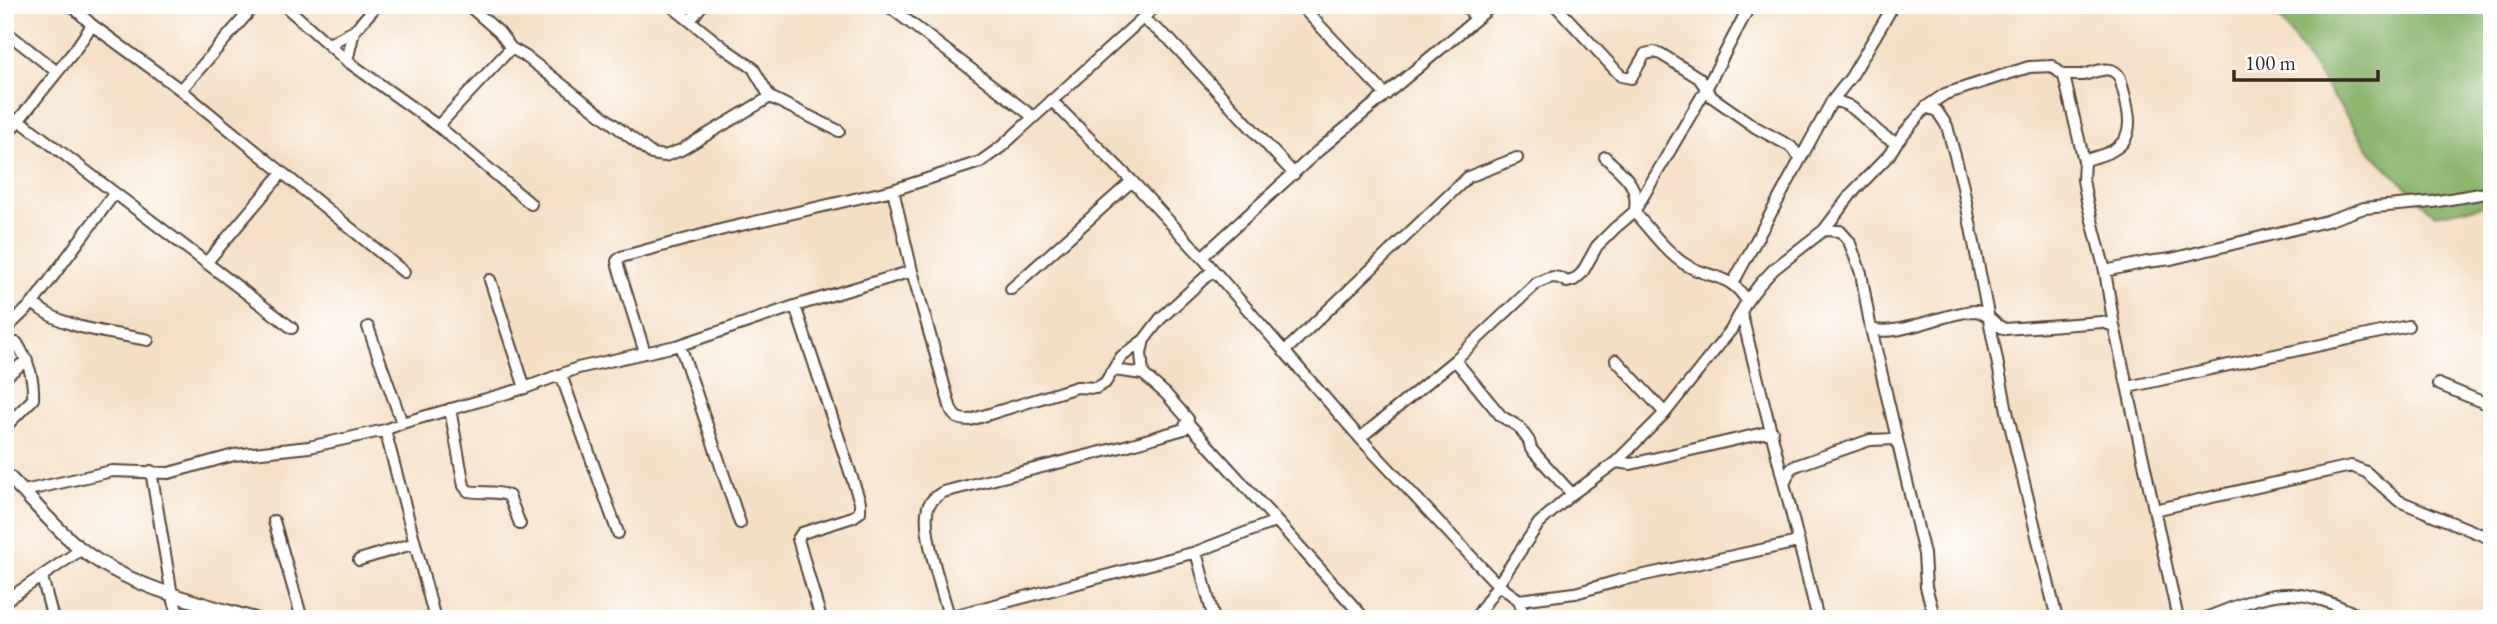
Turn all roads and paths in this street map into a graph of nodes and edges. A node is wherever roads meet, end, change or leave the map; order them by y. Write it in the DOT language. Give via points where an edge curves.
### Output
graph roads {
  1 [pos="71,5"];
  2 [pos="255,5"];
  3 [pos="284,5"];
  4 [pos="376,5"];
  5 [pos="468,5"];
  6 [pos="670,5"];
  7 [pos="702,5"];
  8 [pos="887,5"];
  9 [pos="1157,5"];
  10 [pos="1300,5"];
  11 [pos="1464,5"];
  12 [pos="1493,5"];
  13 [pos="1555,5"];
  14 [pos="1750,5"];
  15 [pos="1890,5"];
  16 [pos="1142,18"];
  17 [pos="1476,18"];
  18 [pos="690,21"];
  19 [pos="92,25"];
  20 [pos="5,31"];
  21 [pos="354,31"];
  22 [pos="329,44"];
  23 [pos="512,48"];
  24 [pos="348,61"];
  25 [pos="57,72"];
  26 [pos="2063,75"];
  27 [pos="1706,89"];
  28 [pos="181,90"];
  29 [pos="1386,95"];
  30 [pos="770,97"];
  31 [pos="1051,100"];
  32 [pos="1832,101"];
  33 [pos="1926,107"];
  34 [pos="1032,116"];
  35 [pos="19,120"];
  36 [pos="438,126"];
  37 [pos="839,131"];
  38 [pos="5,137"];
  39 [pos="1897,142"];
  40 [pos="1605,157"];
  41 [pos="1517,158"];
  42 [pos="1801,158"];
  43 [pos="2084,161"];
  44 [pos="282,173"];
  45 [pos="1294,174"];
  46 [pos="1132,181"];
  47 [pos="893,190"];
  48 [pos="2492,192"];
  49 [pos="114,194"];
  50 [pos="531,204"];
  51 [pos="1634,212"];
  52 [pos="1824,230"];
  53 [pos="1202,257"];
  54 [pos="206,263"];
  55 [pos="912,271"];
  56 [pos="1212,271"];
  57 [pos="2105,271"];
  58 [pos="404,272"];
  59 [pos="490,280"];
  60 [pos="1733,283"];
  61 [pos="1012,289"];
  62 [pos="33,303"];
  63 [pos="2111,305"];
  64 [pos="795,306"];
  65 [pos="1744,307"];
  66 [pos="1991,318"];
  67 [pos="2102,322"];
  68 [pos="2114,326"];
  69 [pos="2408,326"];
  70 [pos="368,327"];
  71 [pos="292,328"];
  72 [pos="1872,329"];
  73 [pos="5,330"];
  74 [pos="148,340"];
  75 [pos="1144,340"];
  76 [pos="18,342"];
  77 [pos="680,345"];
  78 [pos="645,352"];
  79 [pos="1284,352"];
  80 [pos="27,360"];
  81 [pos="1455,360"];
  82 [pos="1616,360"];
  83 [pos="1114,370"];
  84 [pos="1143,374"];
  85 [pos="561,376"];
  86 [pos="5,377"];
  87 [pos="2438,384"];
  88 [pos="2128,387"];
  89 [pos="525,388"];
  90 [pos="2492,406"];
  91 [pos="450,409"];
  92 [pos="1665,412"];
  93 [pos="402,423"];
  94 [pos="1188,423"];
  95 [pos="5,427"];
  96 [pos="385,430"];
  97 [pos="1772,431"];
  98 [pos="1360,438"];
  99 [pos="1896,439"];
  100 [pos="1616,462"];
  101 [pos="151,471"];
  102 [pos="5,473"];
  103 [pos="1785,482"];
  104 [pos="24,491"];
  105 [pos="1572,494"];
  106 [pos="2154,510"];
  107 [pos="274,521"];
  108 [pos="1276,521"];
  109 [pos="740,523"];
  110 [pos="520,524"];
  111 [pos="618,533"];
  112 [pos="2492,540"];
  113 [pos="1798,542"];
  114 [pos="415,543"];
  115 [pos="82,549"];
  116 [pos="1196,552"];
  117 [pos="359,560"];
  118 [pos="42,577"];
  119 [pos="1497,584"];
  120 [pos="172,595"];
  121 [pos="1519,600"];
  122 [pos="5,601"];
  123 [pos="950,618"];
  124 [pos="53,619"];
  125 [pos="180,619"];
  126 [pos="255,619"];
  127 [pos="302,619"];
  128 [pos="435,619"];
  129 [pos="821,619"];
  130 [pos="1214,619"];
  131 [pos="1365,619"];
  132 [pos="1475,619"];
  133 [pos="1525,619"];
  134 [pos="1818,619"];
  135 [pos="1935,619"];
  136 [pos="2057,619"];
  137 [pos="2178,619"];
  138 [pos="2202,619"];
  139 [pos="2367,619"];
  1 -- 19 [label="street"];
  2 -- 28 [label="street"];
  3 -- 22 [label="street"];
  4 -- 21 [label="street"];
  5 -- 23 [label="street"];
  6 -- 18 [label="street"];
  7 -- 18 [label="street"];
  8 -- 34 [label="street"];
  9 -- 16 [label="street"];
  10 -- 29 [label="street"];
  11 -- 17 [label="street"];
  12 -- 17 [label="street"];
  13 -- 27 [label="street" via="1621,76 1631,78 1645,54 1654,52 1699,78"];
  14 -- 27 [label="street"];
  15 -- 32 [label="street" via="1851,77"];
  16 -- 31 [label="street"];
  16 -- 45 [label="street" via="1170,39"];
  17 -- 29 [label="street"];
  18 -- 30 [label="street" via="753,68"];
  19 -- 25 [label="street"];
  19 -- 28 [label="street"];
  20 -- 25 [label="street"];
  21 -- 22 [label="street"];
  21 -- 24 [label="street"];
  22 -- 24 [label="street"];
  23 -- 30 [label="street" via="652,154 665,156 681,150"];
  23 -- 36 [label="street"];
  24 -- 36 [label="street"];
  25 -- 35 [label="street"];
  26 -- 33 [label="street" via="2052,66 2029,68 1945,94"];
  26 -- 43 [label="street"];
  26 -- 43 [label="street" via="2110,69 2120,78 2130,128 2115,150"];
  27 -- 42 [label="street"];
  27 -- 51 [label="street"];
  28 -- 44 [label="street"];
  29 -- 45 [label="street"];
  30 -- 37 [label="street"];
  31 -- 34 [label="street"];
  31 -- 46 [label="street"];
  32 -- 39 [label="street" via="1843,103"];
  32 -- 42 [label="street"];
  33 -- 39 [label="street"];
  33 -- 66 [label="street" via="1937,111 1947,126"];
  34 -- 47 [label="street" via="980,162"];
  35 -- 38 [label="street"];
  35 -- 49 [label="street"];
  36 -- 50 [label="street"];
  39 -- 52 [label="street"];
  40 -- 51 [label="street" via="1634,188"];
  41 -- 79 [label="street" via="1468,177"];
  42 -- 60 [label="street"];
  43 -- 57 [label="street" via="2087,201"];
  44 -- 54 [label="street"];
  44 -- 58 [label="street"];
  45 -- 53 [label="street"];
  46 -- 53 [label="street"];
  46 -- 61 [label="street"];
  47 -- 55 [label="street"];
  47 -- 78 [label="street" via="621,257 618,266"];
  48 -- 57 [label="street" via="2364,208 2171,259"];
  49 -- 54 [label="street"];
  49 -- 62 [label="street"];
  51 -- 60 [label="street" via="1685,265"];
  51 -- 81 [label="street" via="1598,246 1583,273 1567,282 1551,276 1537,283"];
  52 -- 65 [label="street" via="1773,269"];
  52 -- 72 [label="street" via="1840,231 1849,241 1861,273"];
  53 -- 56 [label="street"];
  54 -- 71 [label="street"];
  55 -- 64 [label="street"];
  55 -- 83 [label="street" via="950,407 960,420 1077,387 1096,388"];
  56 -- 75 [label="street"];
  56 -- 79 [label="street"];
  57 -- 63 [label="street"];
  59 -- 89 [label="street"];
  60 -- 65 [label="street"];
  62 -- 73 [label="street"];
  62 -- 74 [label="street" via="58,320"];
  63 -- 67 [label="street"];
  63 -- 68 [label="street"];
  64 -- 77 [label="street"];
  64 -- 129 [label="street" via="860,502 860,512 853,517 802,533 798,539"];
  65 -- 92 [label="street"];
  65 -- 97 [label="street"];
  66 -- 67 [label="street" via="2005,329"];
  66 -- 72 [label="street" via="1969,311 1902,328"];
  66 -- 136 [label="street" via="2008,416"];
  67 -- 68 [label="street"];
  68 -- 88 [label="street"];
  69 -- 88 [label="street"];
  70 -- 93 [label="street"];
  72 -- 99 [label="street"];
  75 -- 83 [label="street" via="1121,357"];
  75 -- 84 [label="street"];
  76 -- 80 [label="street"];
  77 -- 78 [label="street"];
  77 -- 109 [label="street"];
  78 -- 85 [label="street"];
  79 -- 98 [label="street"];
  80 -- 86 [label="street"];
  80 -- 95 [label="street" via="33,398"];
  81 -- 98 [label="street"];
  81 -- 105 [label="street" via="1501,416 1519,427 1531,449"];
  82 -- 92 [label="street"];
  83 -- 84 [label="street"];
  84 -- 94 [label="street"];
  85 -- 89 [label="street"];
  85 -- 111 [label="street"];
  87 -- 90 [label="street"];
  88 -- 106 [label="street"];
  89 -- 91 [label="street"];
  91 -- 93 [label="street"];
  91 -- 110 [label="street" via="464,486 468,491 509,496"];
  92 -- 100 [label="street"];
  93 -- 96 [label="street"];
  94 -- 108 [label="street"];
  94 -- 123 [label="street" via="1184,429 935,497 928,508 928,541"];
  96 -- 101 [label="street" via="309,447 234,455 169,473"];
  96 -- 114 [label="street"];
  97 -- 100 [label="street" via="1631,464"];
  97 -- 103 [label="street"];
  98 -- 119 [label="street"];
  99 -- 103 [label="street" via="1870,440 1798,465 1791,468"];
  99 -- 135 [label="street"];
  100 -- 105 [label="street"];
  101 -- 104 [label="street" via="112,471"];
  101 -- 120 [label="street"];
  102 -- 104 [label="street"];
  103 -- 113 [label="street"];
  104 -- 115 [label="street"];
  105 -- 119 [label="street" via="1539,523"];
  106 -- 112 [label="street" via="2351,466 2366,472 2399,501"];
  106 -- 137 [label="street"];
  107 -- 127 [label="street"];
  108 -- 116 [label="street"];
  108 -- 131 [label="street"];
  113 -- 121 [label="street" via="1575,593"];
  113 -- 134 [label="street"];
  114 -- 117 [label="street"];
  114 -- 128 [label="street"];
  115 -- 118 [label="street"];
  115 -- 120 [label="street" via="106,566"];
  116 -- 123 [label="street"];
  116 -- 130 [label="street"];
  118 -- 122 [label="street"];
  118 -- 124 [label="street"];
  119 -- 121 [label="street"];
  119 -- 132 [label="street"];
  120 -- 125 [label="street"];
  120 -- 126 [label="street"];
  121 -- 133 [label="street"];
  138 -- 139 [label="street" via="2288,594 2339,606"];
}
